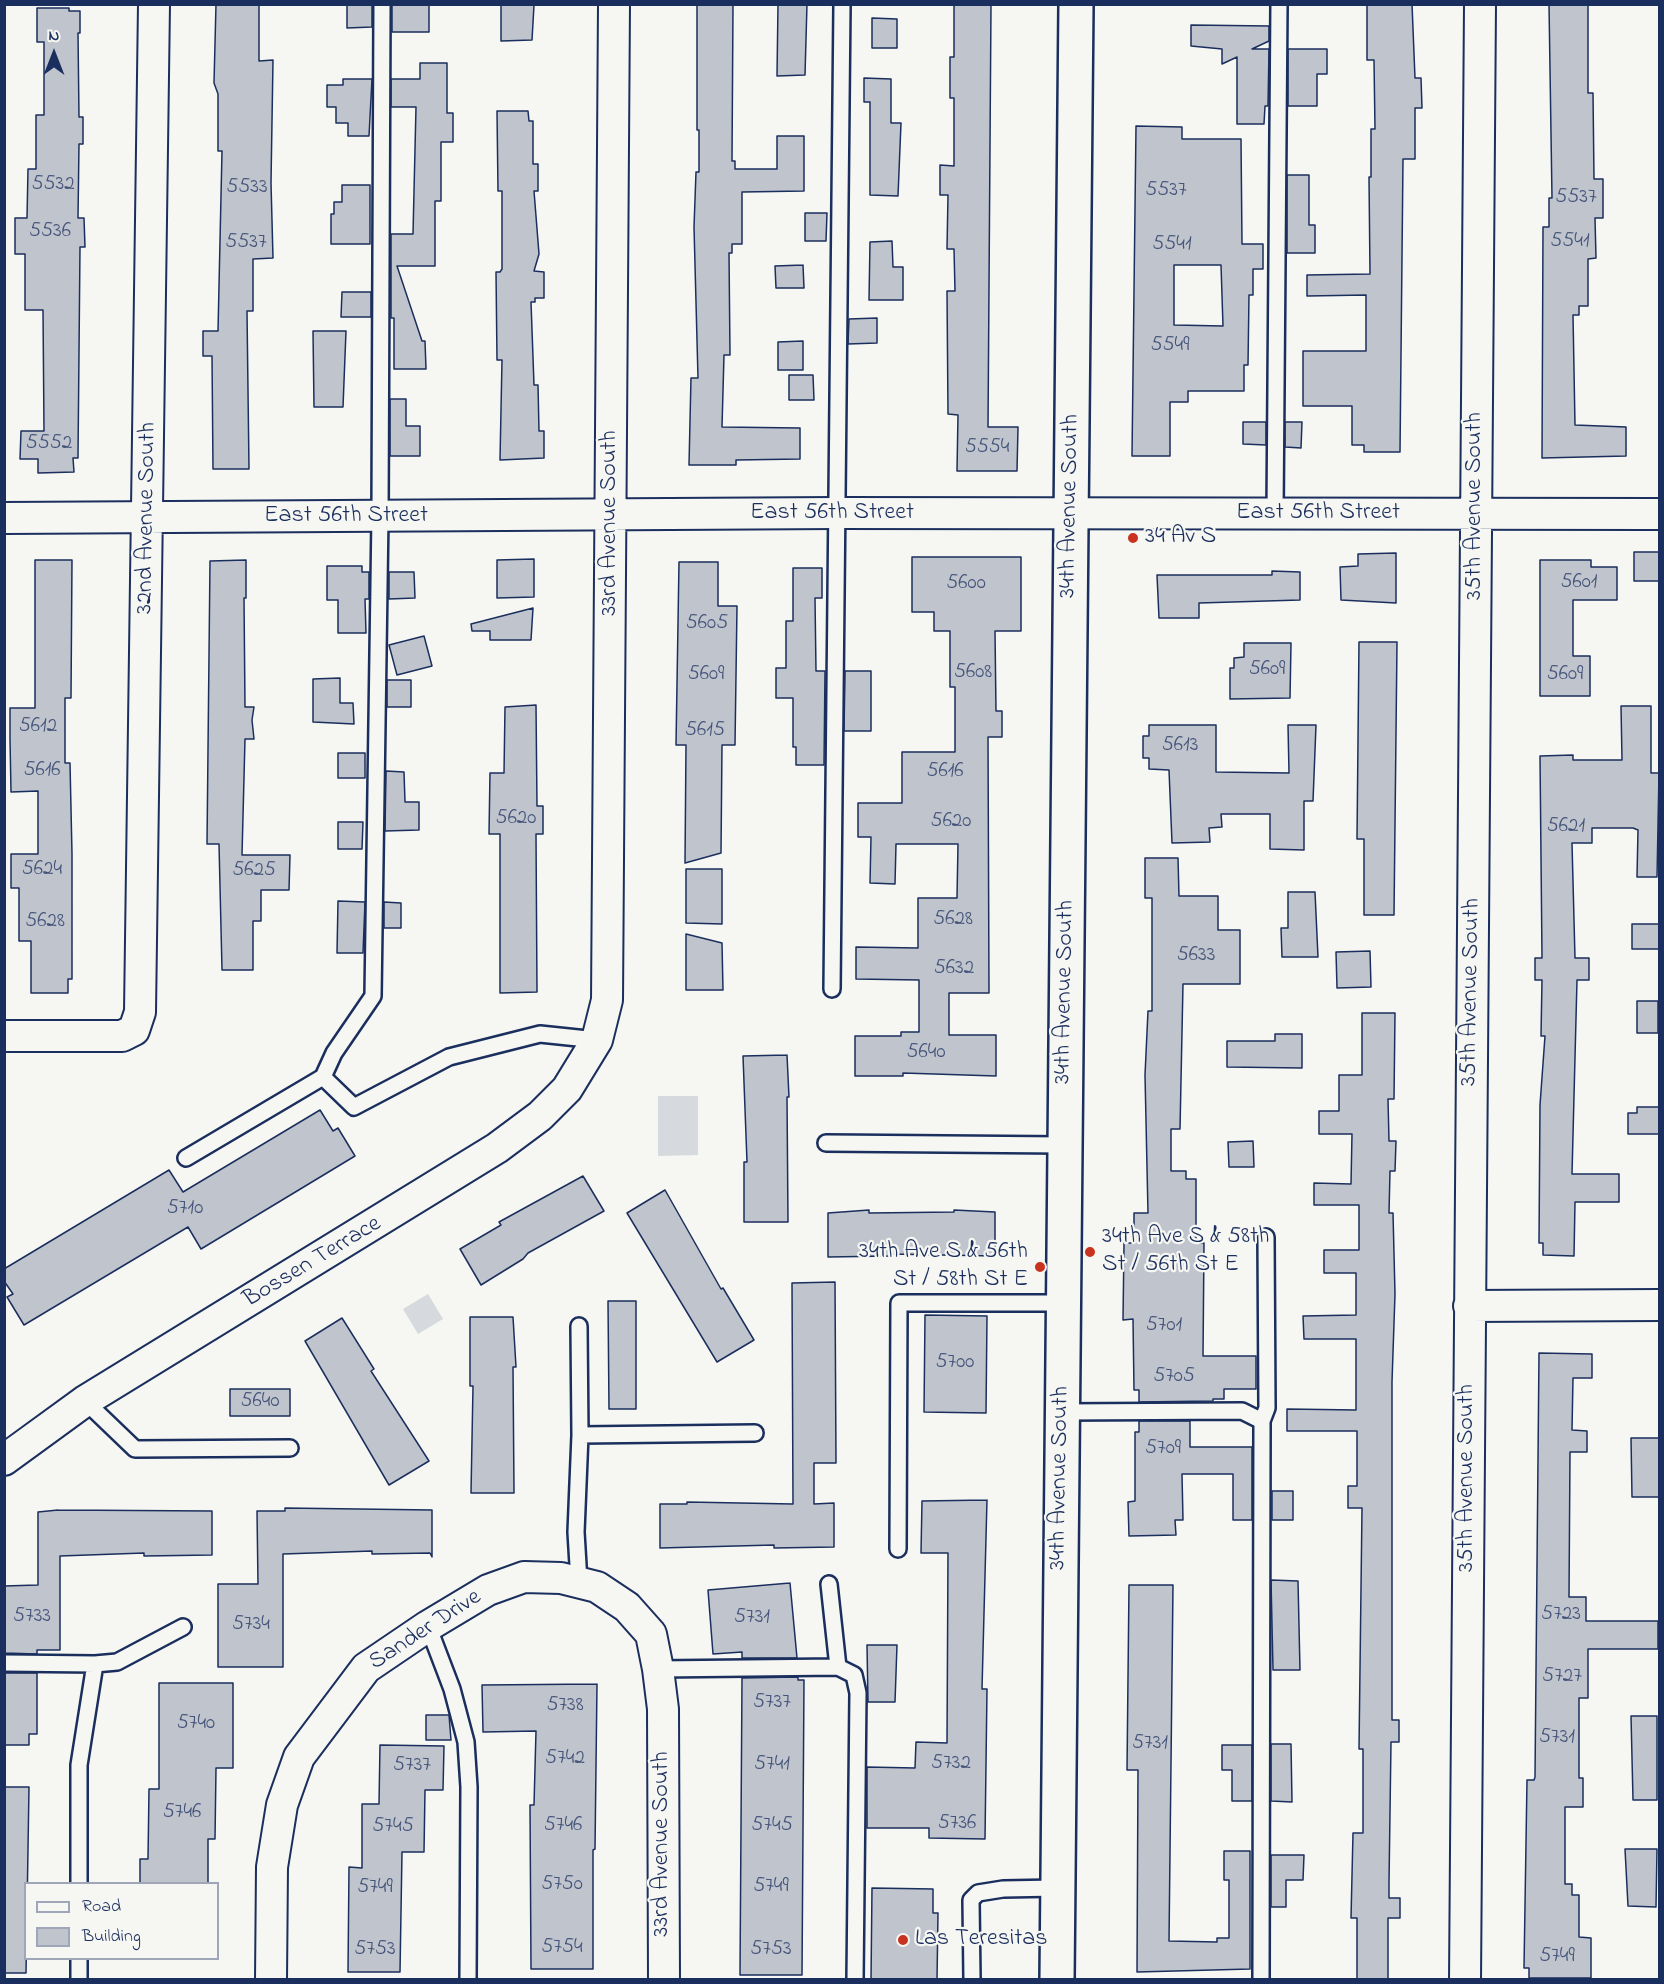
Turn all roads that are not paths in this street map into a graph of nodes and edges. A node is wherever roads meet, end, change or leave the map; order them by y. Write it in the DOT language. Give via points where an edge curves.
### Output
graph roads {
  1 [pos="154,4"];
  2 [pos="382,4"];
  3 [pos="614,4"];
  4 [pos="842,4"];
  5 [pos="1076,4"];
  6 [pos="1279,4"];
  7 [pos="1480,4"];
  8 [pos="836,513"];
  9 [pos="1275,513"];
  10 [pos="1070,514"];
  11 [pos="1477,514"];
  12 [pos="1659,514"];
  13 [pos="380,516"];
  14 [pos="611,516"];
  15 [pos="4,518"];
  16 [pos="149,518"];
  17 [pos="832,989"];
  18 [pos="4,1036"];
  19 [pos="597,1041"];
  20 [pos="323,1077"];
  21 [pos="826,1143"];
  22 [pos="1065,1145"];
  23 [pos="186,1158"];
  24 [pos="1266,1237"];
  25 [pos="1063,1302"];
  26 [pos="1659,1305"];
  27 [pos="1469,1306"];
  28 [pos="579,1326"];
  29 [pos="86,1401"];
  30 [pos="1062,1412"];
  31 [pos="1262,1421"];
  32 [pos="755,1433"];
  33 [pos="580,1435"];
  34 [pos="290,1448"];
  35 [pos="8,1449"];
  36 [pos="898,1549"];
  37 [pos="579,1582"];
  38 [pos="829,1584"];
  39 [pos="428,1626"];
  40 [pos="183,1628"];
  41 [pos="4,1663"];
  42 [pos="95,1664"];
  43 [pos="838,1666"];
  44 [pos="658,1669"];
  45 [pos="663,1709"];
  46 [pos="79,1882"];
  47 [pos="1058,1888"];
  48 [pos="79,1960"];
  49 [pos="79,1980"];
  50 [pos="271,1980"];
  51 [pos="468,1980"];
  52 [pos="664,1980"];
  53 [pos="855,1980"];
  54 [pos="972,1980"];
  55 [pos="1057,1980"];
  56 [pos="1261,1980"];
  57 [pos="1465,1980"];
  1 -- 16 [label="street, 32nd Avenue South"];
  2 -- 13 [label="lane"];
  3 -- 14 [label="street, 33rd Avenue South"];
  4 -- 8 [label="lane"];
  5 -- 10 [label="street, 34th Avenue South"];
  6 -- 9 [label="lane"];
  7 -- 11 [label="street, 35th Avenue South"];
  8 -- 10 [label="street, East 56th Street"];
  8 -- 14 [label="street, East 56th Street"];
  8 -- 17 [label="lane"];
  9 -- 10 [label="street, East 56th Street"];
  9 -- 11 [label="street, East 56th Street"];
  10 -- 22 [label="street, 34th Avenue South"];
  11 -- 12 [label="street, East 56th Street"];
  11 -- 27 [label="street, 35th Avenue South"];
  13 -- 14 [label="street, East 56th Street"];
  13 -- 16 [label="street, East 56th Street"];
  13 -- 20 [label="lane" via="373,996 334,1053"];
  14 -- 19 [label="street, 33rd Avenue South" via="607,1000"];
  15 -- 16 [label="street, East 56th Street"];
  16 -- 18 [label="street, 32nd Avenue South" via="140,1012 134,1030 123,1036"];
  19 -- 20 [label="lane" via="540,1034 449,1057 354,1107"];
  19 -- 29 [label="street, Bossen Terrace" via="567,1089 498,1148"];
  20 -- 23 [label="lane"];
  21 -- 22 [label="lane"];
  22 -- 25 [label="street, 34th Avenue South"];
  24 -- 31 [label="lane" via="1267,1408"];
  25 -- 30 [label="street, 34th Avenue South"];
  25 -- 36 [label="lane" via="899,1302"];
  26 -- 27 [label="street"];
  27 -- 57 [label="street, 35th Avenue South"];
  28 -- 33 [label="lane"];
  29 -- 34 [label="lane" via="135,1449"];
  29 -- 35 [label="street, Bossen Terrace"];
  30 -- 31 [label="lane" via="1242,1411"];
  30 -- 47 [label="street, 34th Avenue South"];
  31 -- 56 [label="lane"];
  32 -- 33 [label="lane"];
  33 -- 37 [label="lane" via="576,1532"];
  37 -- 39 [label="street, Sander Drive" via="524,1577 488,1590"];
  37 -- 44 [label="street, Sander Drive" via="597,1587 627,1607 651,1634"];
  38 -- 43 [label="lane"];
  39 -- 50 [label="street, Sander Drive" via="366,1668 299,1757 282,1805 272,1867"];
  39 -- 51 [label="lane" via="452,1689 466,1742"];
  40 -- 42 [label="lane" via="117,1662"];
  41 -- 42 [label="lane"];
  42 -- 46 [label="lane" via="79,1766"];
  43 -- 44 [label="lane"];
  43 -- 53 [label="lane" via="854,1675 858,1693"];
  44 -- 45 [label="street, Sander Drive"];
  45 -- 52 [label="street, 33rd Avenue South"];
  47 -- 54 [label="lane" via="1003,1889 978,1893 971,1900"];
  47 -- 55 [label="street, 34th Avenue South"];
  48 -- 49 [label="lane"];
}
